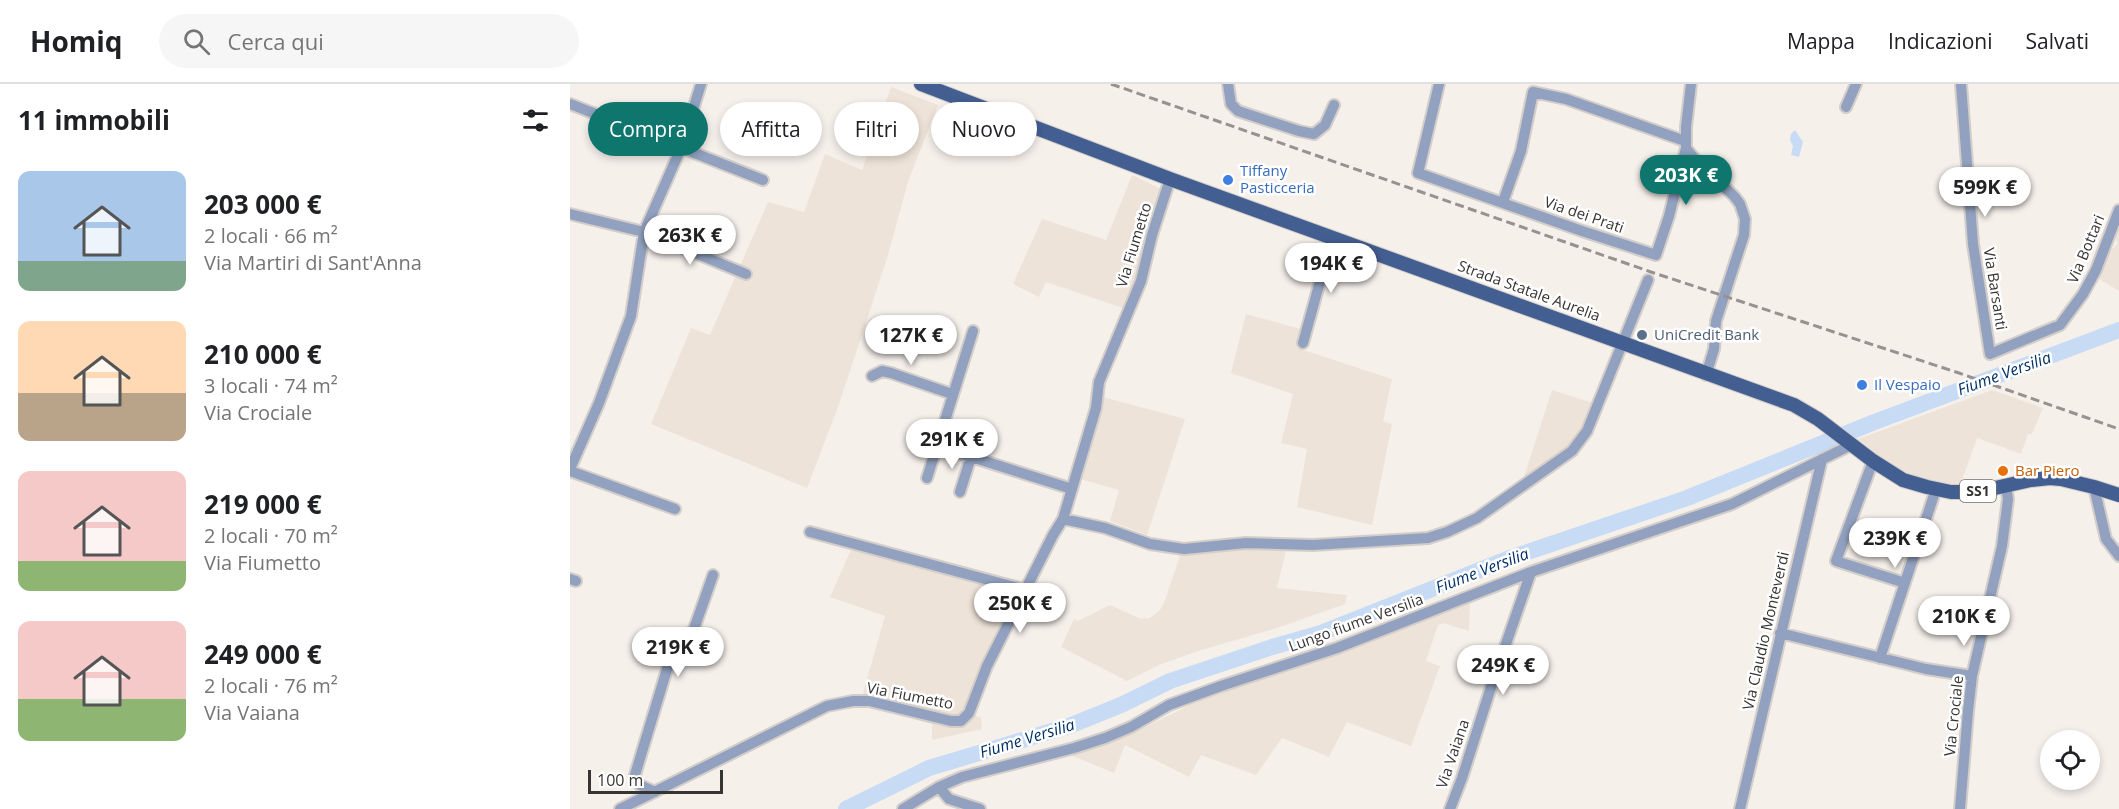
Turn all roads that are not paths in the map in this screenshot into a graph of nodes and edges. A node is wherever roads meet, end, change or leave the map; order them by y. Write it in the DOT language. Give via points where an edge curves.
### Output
graph roads {
  1 [pos="701,84"];
  2 [pos="921,84"];
  3 [pos="1228,84"];
  4 [pos="1440,84"];
  5 [pos="1691,84"];
  6 [pos="1856,84"];
  7 [pos="1961,84"];
  8 [pos="695,102"];
  9 [pos="570,104"];
  10 [pos="1334,105"];
  11 [pos="1846,107"];
  12 [pos="588,111"];
  13 [pos="1686,144"];
  14 [pos="677,156"];
  15 [pos="702,156"];
  16 [pos="1170,179"];
  17 [pos="763,180"];
  18 [pos="1503,202"];
  19 [pos="2119,210"];
  20 [pos="570,214"];
  21 [pos="644,232"];
  22 [pos="1332,238"];
  23 [pos="746,273"];
  24 [pos="1648,280"];
  25 [pos="973,331"];
  26 [pos="1623,342"];
  27 [pos="1303,343"];
  28 [pos="1990,354"];
  29 [pos="1706,375"];
  30 [pos="872,376"];
  31 [pos="952,394"];
  32 [pos="1849,443"];
  33 [pos="937,446"];
  34 [pos="971,457"];
  35 [pos="1822,459"];
  36 [pos="1873,460"];
  37 [pos="570,470"];
  38 [pos="927,478"];
  39 [pos="2006,486"];
  40 [pos="2094,487"];
  41 [pos="1072,489"];
  42 [pos="1936,489"];
  43 [pos="960,492"];
  44 [pos="2119,495"];
  45 [pos="675,509"];
  46 [pos="1063,519"];
  47 [pos="810,532"];
  48 [pos="2119,556"];
  49 [pos="1531,572"];
  50 [pos="714,575"];
  51 [pos="1905,583"];
  52 [pos="1026,590"];
  53 [pos="1780,633"];
  54 [pos="1880,658"];
  55 [pos="1972,676"];
  56 [pos="939,788"];
  57 [pos="655,792"];
  58 [pos="947,804"];
  59 [pos="620,809"];
  60 [pos="903,809"];
  61 [pos="980,809"];
  62 [pos="1450,809"];
  63 [pos="1740,809"];
  64 [pos="1960,809"];
  1 -- 8 [label="street"];
  2 -- 16 [label="main road, Strada Statale Aurelia / SS1"];
  3 -- 10 [label="street" via="1231,104 1238,111 1314,134 1325,125"];
  4 -- 18 [label="street, Via dei Prati" via="1418,172"];
  5 -- 13 [label="street"];
  6 -- 11 [label="street"];
  7 -- 28 [label="street, Via Barsanti" via="1973,244"];
  9 -- 12 [label="street"];
  13 -- 18 [label="street" via="1566,99 1533,92 1521,151"];
  13 -- 18 [label="street, Via dei Prati" via="1656,255"];
  13 -- 29 [label="street" via="1694,158 1734,196 1745,219 1744,235 1716,321 1714,349"];
  14 -- 21 [label="street"];
  15 -- 17 [label="street"];
  16 -- 22 [label="main road, Strada Statale Aurelia / SS1"];
  16 -- 41 [label="street, Via Fiumetto" via="1141,280 1099,382 1096,408"];
  19 -- 28 [label="street, Via Bottari" via="2096,270 2060,325"];
  20 -- 21 [label="street"];
  21 -- 23 [label="street"];
  21 -- 37 [label="street" via="631,316"];
  22 -- 26 [label="main road, Strada Statale Aurelia / SS1"];
  22 -- 27 [label="street"];
  24 -- 26 [label="street"];
  25 -- 31 [label="street"];
  26 -- 29 [label="main road, Strada Statale Aurelia / SS1"];
  26 -- 46 [label="street" via="1587,431 1572,451 1477,518 1428,538 1313,545 1246,543 1184,549 1150,544"];
  29 -- 32 [label="main road, Strada Statale Aurelia / SS1" via="1794,405"];
  30 -- 31 [label="street" via="882,371 891,373"];
  31 -- 33 [label="street"];
  32 -- 35 [label="street, Lungo fiume Versilia"];
  32 -- 36 [label="main road, Strada Statale Aurelia / SS1"];
  33 -- 34 [label="street"];
  33 -- 38 [label="street"];
  34 -- 41 [label="street"];
  34 -- 43 [label="street"];
  35 -- 49 [label="street, Lungo fiume Versilia" via="1732,504"];
  35 -- 53 [label="street, Via Claudio Monteverdi"];
  36 -- 42 [label="main road, Strada Statale Aurelia / SS1" via="1903,480"];
  36 -- 51 [label="street" via="1836,561"];
  37 -- 45 [label="street"];
  39 -- 40 [label="main road, Strada Statale Aurelia / SS1" via="2050,478"];
  39 -- 42 [label="main road, Strada Statale Aurelia / SS1" via="1977,492"];
  39 -- 55 [label="street, Via Crociale" via="2002,546"];
  40 -- 44 [label="main road, Strada Statale Aurelia / SS1"];
  40 -- 48 [label="street" via="2106,539"];
  41 -- 46 [label="street, Via Fiumetto"];
  42 -- 51 [label="street"];
  46 -- 52 [label="street, Via Fiumetto"];
  47 -- 52 [label="street"];
  49 -- 56 [label="street, Lungo fiume Versilia" via="1337,648 1169,705 1105,738 962,777"];
  49 -- 62 [label="street, Via Vaiana"];
  50 -- 57 [label="street" via="694,629 671,656 640,755 636,781"];
  51 -- 54 [label="street"];
  52 -- 57 [label="street, Via Fiumetto" via="962,721 869,701 827,706"];
  53 -- 54 [label="street"];
  53 -- 63 [label="street, Via Claudio Monteverdi"];
  54 -- 55 [label="street"];
  55 -- 64 [label="street, Via Crociale"];
  56 -- 58 [label="street"];
  56 -- 60 [label="street, Lungo fiume Versilia"];
  57 -- 59 [label="street, Via Fiumetto"];
  58 -- 61 [label="street"];
}
